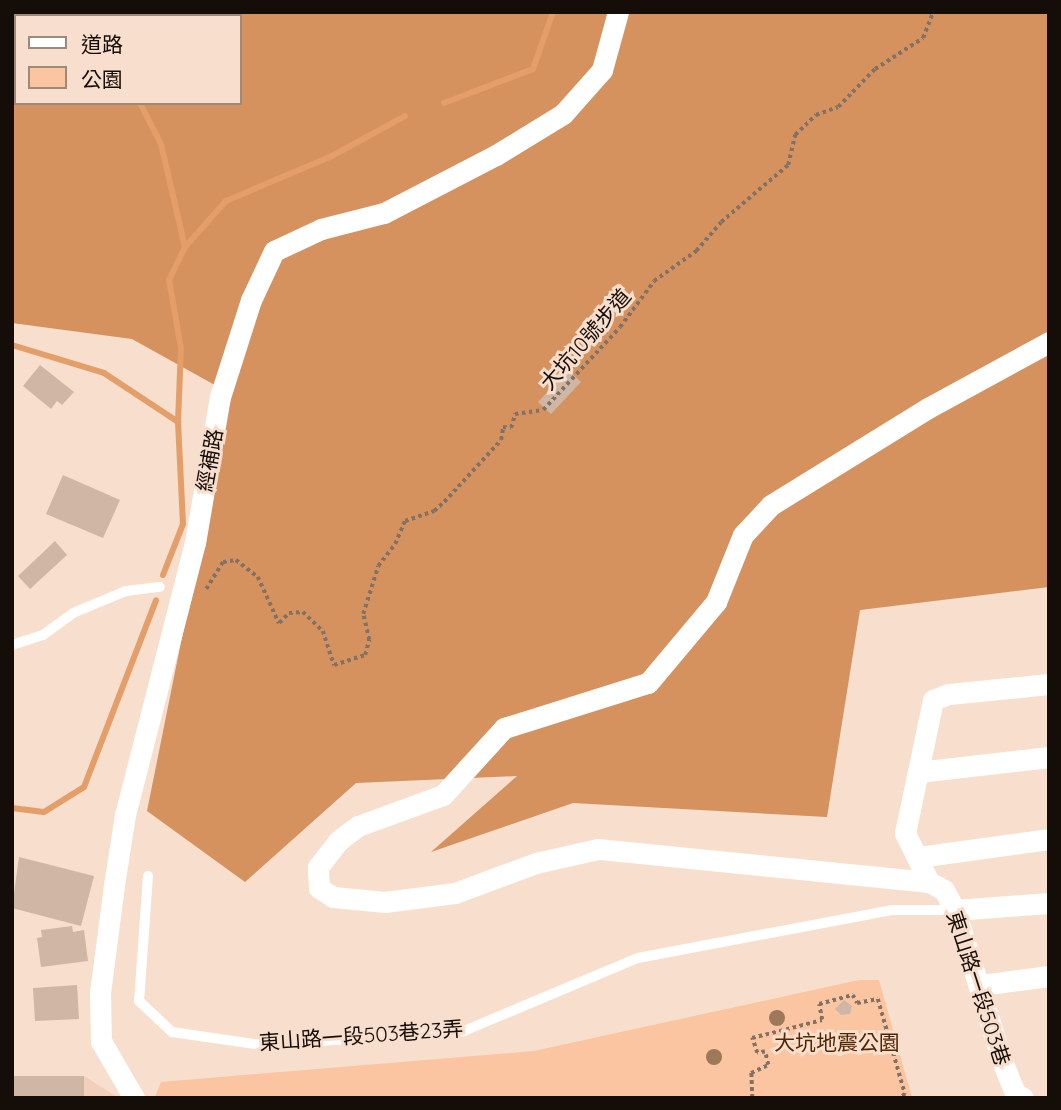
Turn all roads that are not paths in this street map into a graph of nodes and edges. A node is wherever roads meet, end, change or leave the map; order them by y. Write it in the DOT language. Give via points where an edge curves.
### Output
graph roads {
  1 [pos="618,12"];
  2 [pos="1049,342"];
  3 [pos="160,587"];
  4 [pos="12,645"];
  5 [pos="1049,684"];
  6 [pos="1049,757"];
  7 [pos="918,772"];
  8 [pos="1049,839"];
  9 [pos="918,857"];
  10 [pos="148,876"];
  11 [pos="929,882"];
  12 [pos="1049,903"];
  13 [pos="955,911"];
  14 [pos="1049,976"];
  15 [pos="981,985"];
  16 [pos="134,1098"];
  17 [pos="1023,1098"];
  1 -- 16 [label="street, 經補路" via="601,70 563,114 384,213 321,229 274,251 251,300 220,397 195,542 125,815 100,993 101,1041"];
  2 -- 11 [label="street" via="928,408 771,505 743,535 716,601 648,683 504,728 443,795 358,826 338,841 318,867 319,888 333,897 385,902 455,893 536,863 598,849"];
  3 -- 4 [label="lane" via="126,591 73,613 43,635"];
  5 -- 7 [label="street" via="949,694 933,700"];
  6 -- 7 [label="street"];
  7 -- 9 [label="street" via="905,833"];
  8 -- 9 [label="street"];
  9 -- 11 [label="street"];
  10 -- 13 [label="lane, 東山路一段503巷23弄" via="139,1001 172,1032 261,1045 464,1031 638,958 891,910"];
  11 -- 13 [label="street, 東山路一段503巷" via="944,890"];
  12 -- 13 [label="street"];
  13 -- 15 [label="street, 東山路一段503巷"];
  14 -- 15 [label="street"];
  15 -- 17 [label="street, 東山路一段503巷" via="1002,1061 1015,1093"];
}
